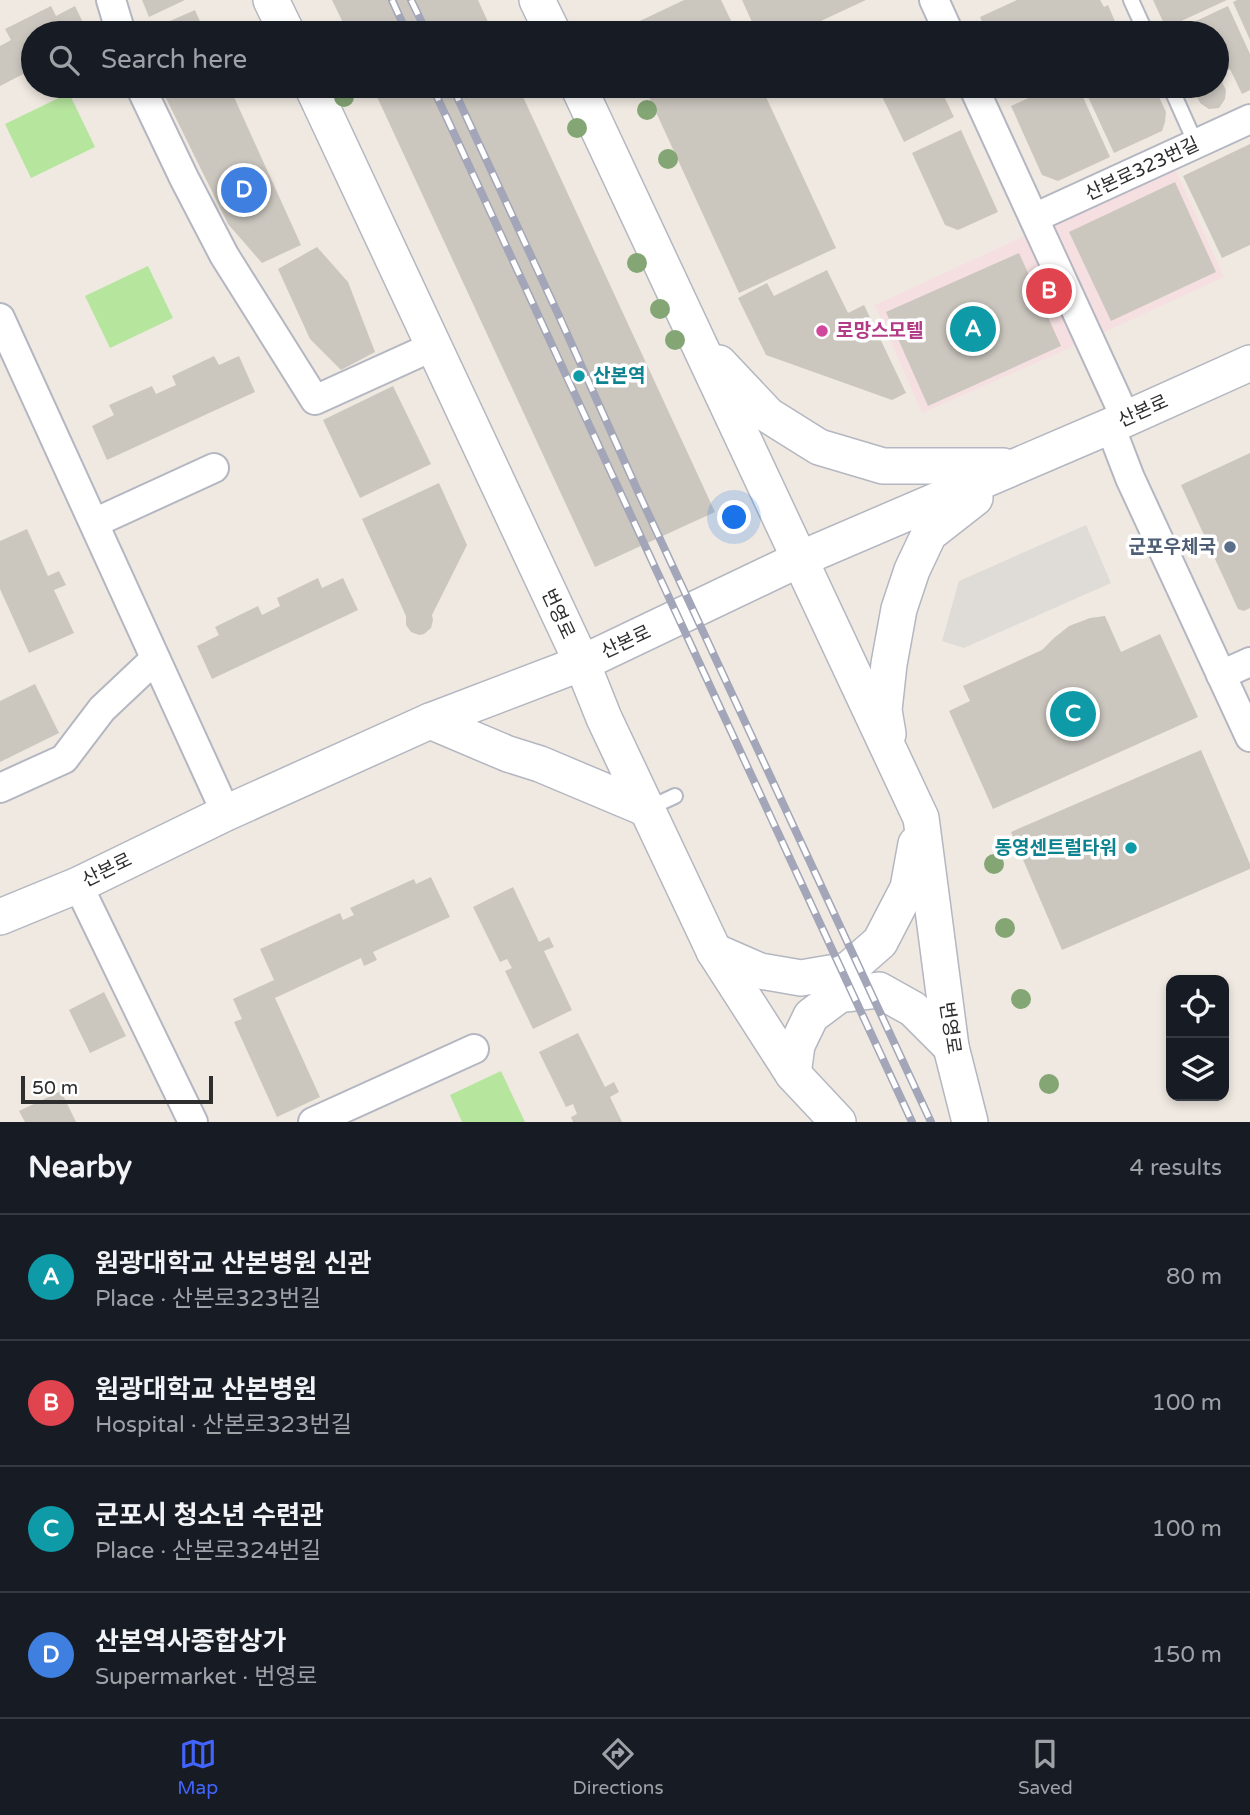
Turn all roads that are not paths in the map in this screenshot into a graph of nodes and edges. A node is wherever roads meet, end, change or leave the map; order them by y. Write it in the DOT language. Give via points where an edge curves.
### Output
graph roads {
  1 [pos="111,0"];
  2 [pos="271,0"];
  3 [pos="537,0"];
  4 [pos="1130,0"];
  5 [pos="940,2"];
  6 [pos="117,21"];
  7 [pos="281,21"];
  8 [pos="547,21"];
  9 [pos="946,21"];
  10 [pos="1140,21"];
  11 [pos="146,98"];
  12 [pos="318,98"];
  13 [pos="584,98"];
  14 [pos="979,98"];
  15 [pos="1175,98"];
  16 [pos="1250,119"];
  17 [pos="1196,144"];
  18 [pos="1034,218"];
  19 [pos="0,318"];
  20 [pos="699,342"];
  21 [pos="435,346"];
  22 [pos="1250,363"];
  23 [pos="1118,422"];
  24 [pos="1017,466"];
  25 [pos="214,468"];
  26 [pos="93,523"];
  27 [pos="800,559"];
  28 [pos="155,659"];
  29 [pos="1250,662"];
  30 [pos="582,663"];
  31 [pos="1221,675"];
  32 [pos="429,721"];
  33 [pos="1250,737"];
  34 [pos="891,755"];
  35 [pos="0,788"];
  36 [pos="661,802"];
  37 [pos="226,813"];
  38 [pos="920,818"];
  39 [pos="78,885"];
  40 [pos="0,917"];
  41 [pos="714,951"];
  42 [pos="951,1047"];
  43 [pos="474,1049"];
  44 [pos="793,1074"];
  45 [pos="193,1122"];
  46 [pos="313,1122"];
  47 [pos="838,1122"];
  48 [pos="970,1122"];
  1 -- 6 [label="street"];
  2 -- 7 [label="street"];
  3 -- 8 [label="street"];
  4 -- 10 [label="lane"];
  5 -- 9 [label="street"];
  11 -- 21 [label="street" via="224,255 315,400"];
  12 -- 21 [label="street, 번영로"];
  13 -- 20 [label="street, 번영로"];
  14 -- 18 [label="street"];
  15 -- 17 [label="lane"];
  16 -- 17 [label="street, 산본로323번길"];
  17 -- 18 [label="street, 산본로323번길"];
  18 -- 23 [label="street"];
  19 -- 26 [label="street"];
  20 -- 24 [label="street" via="768,415 819,447 883,466"];
  20 -- 27 [label="street, 번영로"];
  21 -- 30 [label="street, 번영로"];
  22 -- 23 [label="street, 산본로"];
  23 -- 24 [label="street, 산본로"];
  23 -- 31 [label="street" via="1130,478"];
  24 -- 27 [label="street, 산본로"];
  24 -- 34 [label="street" via="929,534 912,570 889,664 884,710"];
  25 -- 26 [label="street"];
  26 -- 28 [label="street"];
  27 -- 30 [label="street, 산본로"];
  27 -- 34 [label="street, 번영로"];
  28 -- 35 [label="street" via="102,709 64,759"];
  28 -- 37 [label="street"];
  29 -- 31 [label="street"];
  30 -- 32 [label="street, 산본로"];
  30 -- 36 [label="street, 번영로" via="604,719"];
  31 -- 33 [label="street"];
  32 -- 36 [label="street" via="508,754"];
  32 -- 37 [label="street, 산본로"];
  34 -- 38 [label="street, 번영로"];
  36 -- 41 [label="street, 번영로"];
  37 -- 39 [label="street, 산본로"];
  38 -- 41 [label="street" via="908,888 880,943 848,970 802,978 760,971"];
  38 -- 42 [label="street, 번영로"];
  39 -- 40 [label="street, 산본로"];
  39 -- 45 [label="street"];
  41 -- 44 [label="street, 번영로"];
  42 -- 44 [label="street" via="913,1009 879,990 839,995 811,1016 797,1045"];
  42 -- 48 [label="street, 번영로"];
  43 -- 46 [label="street"];
  44 -- 47 [label="street, 번영로"];
}
